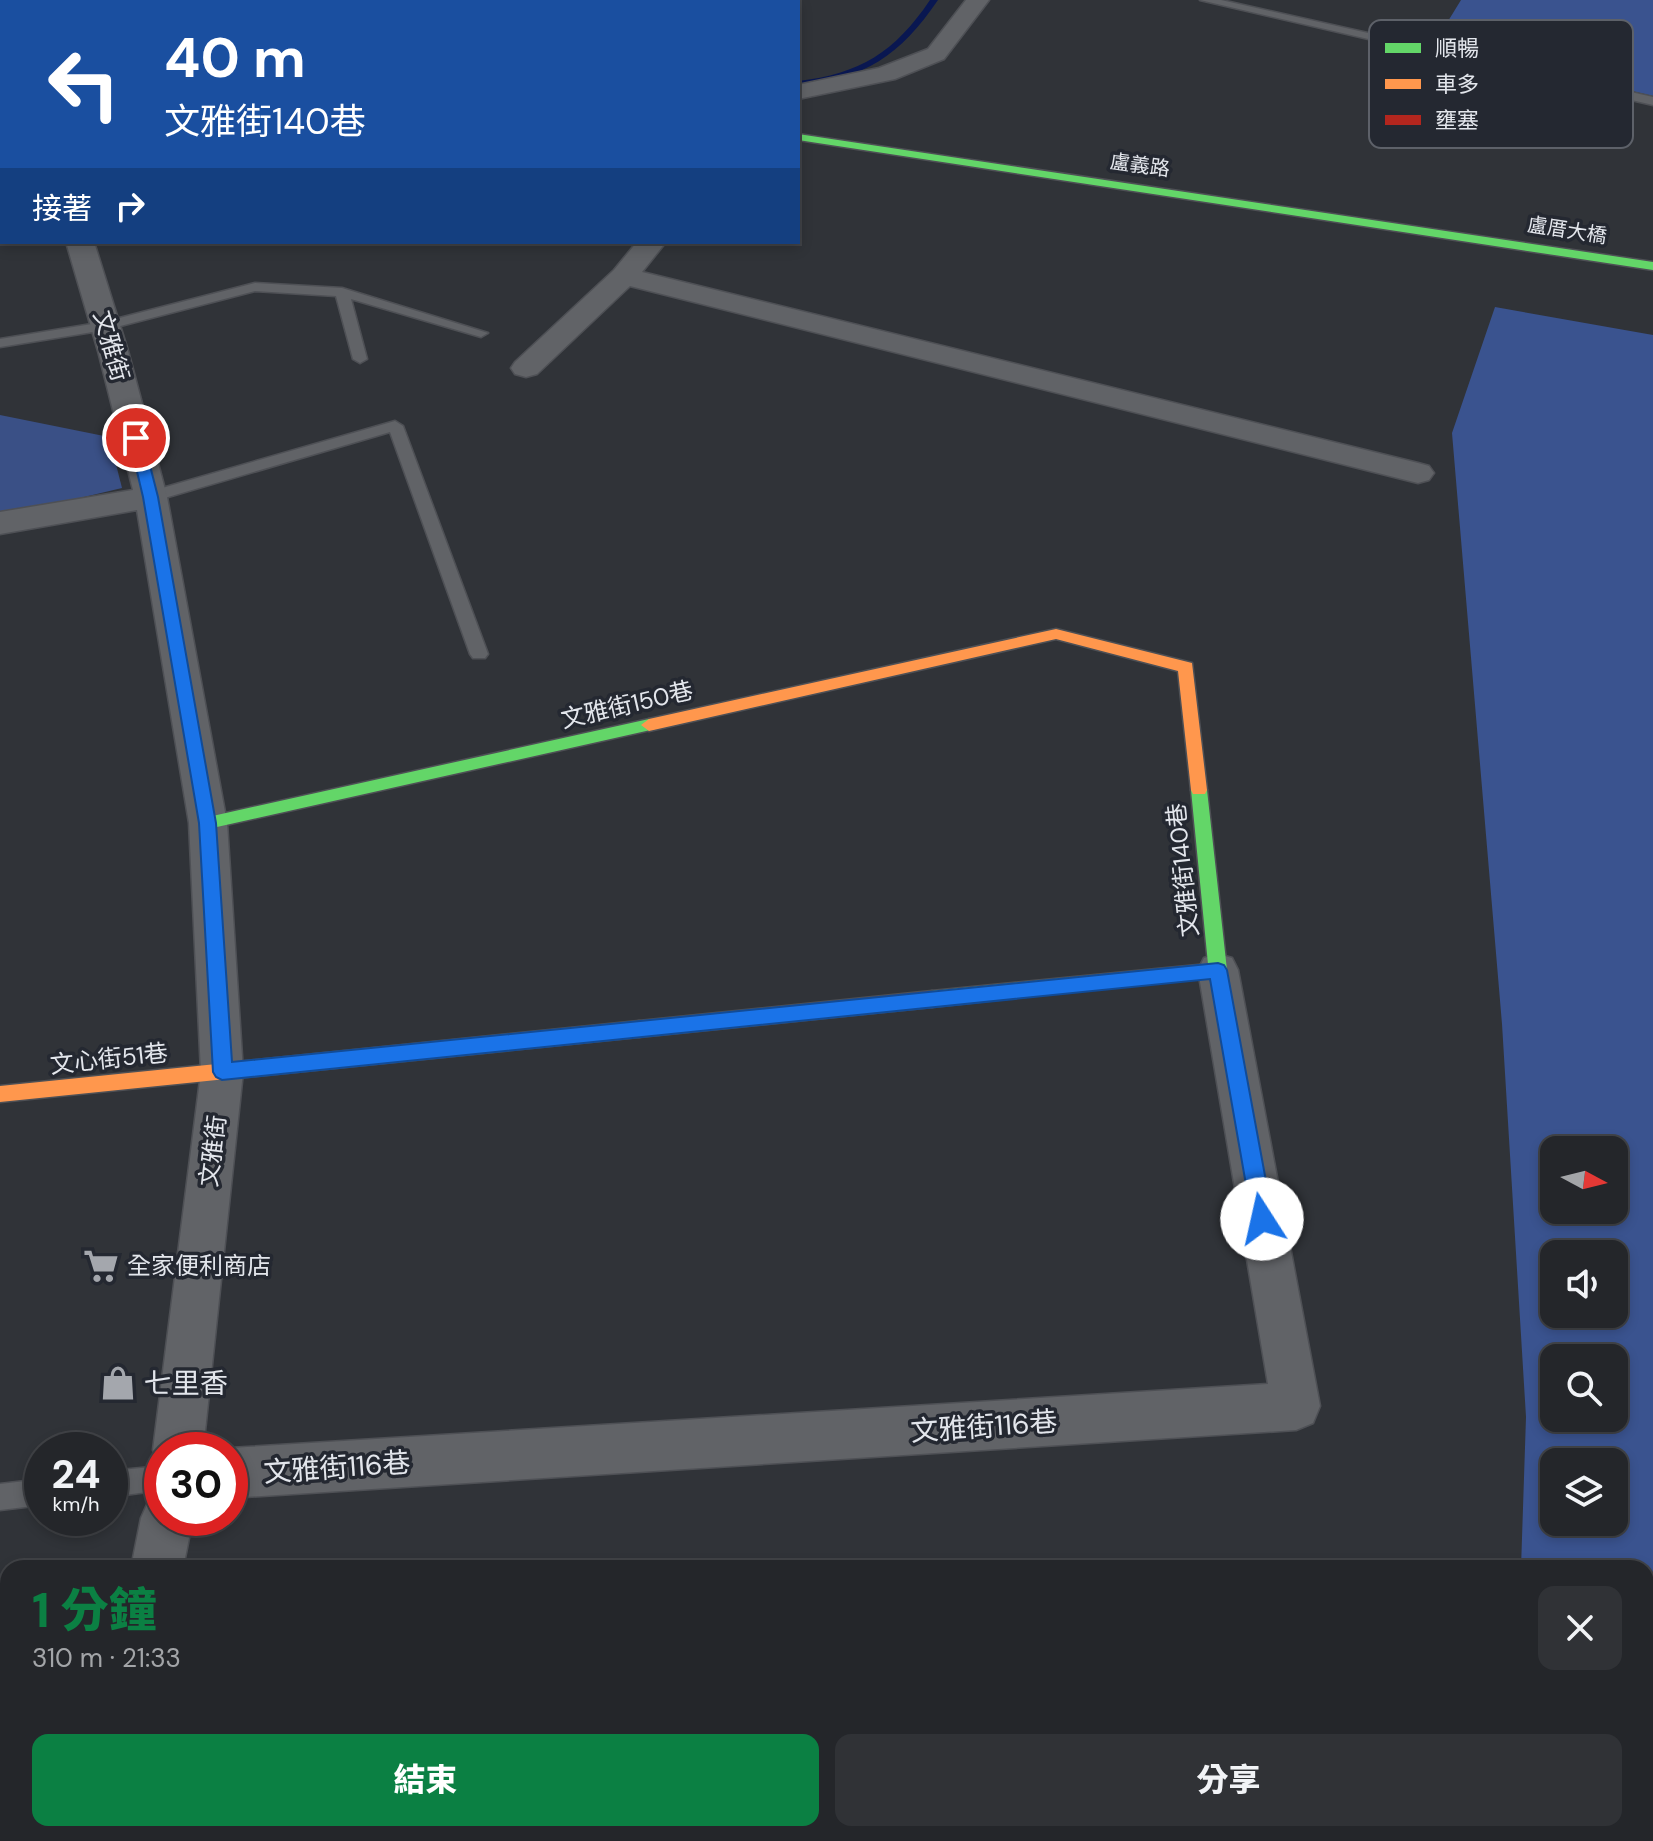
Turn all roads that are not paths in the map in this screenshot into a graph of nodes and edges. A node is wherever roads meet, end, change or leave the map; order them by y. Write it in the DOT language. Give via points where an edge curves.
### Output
graph roads {
  1 [pos="978,0"];
  2 [pos="1206,0"];
  3 [pos="1369,37"];
  4 [pos="800,92"];
  5 [pos="1633,96"];
  6 [pos="1653,101"];
  7 [pos="800,137"];
  8 [pos="1475,237"];
  9 [pos="81,244"];
  10 [pos="650,244"];
  11 [pos="1653,266"];
  12 [pos="624,276"];
  13 [pos="342,292"];
  14 [pos="105,326"];
  15 [pos="481,333"];
  16 [pos="0,343"];
  17 [pos="360,359"];
  18 [pos="526,368"];
  19 [pos="1418,473"];
  20 [pos="151,497"];
  21 [pos="0,523"];
  22 [pos="1056,634"];
  23 [pos="479,654"];
  24 [pos="208,823"];
  25 [pos="1218,970"];
  26 [pos="222,1072"];
  27 [pos="0,1094"];
  28 [pos="180,1432"];
  29 [pos="248,1472"];
  30 [pos="24,1494"];
  31 [pos="0,1497"];
  32 [pos="163,1536"];
  33 [pos="159,1560"];
  1 -- 4 [label="street" via="936,54 886,74"];
  2 -- 3 [label="lane"];
  5 -- 6 [label="lane"];
  7 -- 8 [label="street, 盧義路"];
  8 -- 11 [label="street, 盧厝大橋"];
  9 -- 14 [label="street, 文雅街"];
  10 -- 12 [label="street"];
  12 -- 18 [label="street"];
  12 -- 19 [label="street"];
  13 -- 14 [label="lane" via="255,287"];
  13 -- 15 [label="lane"];
  13 -- 17 [label="lane"];
  14 -- 16 [label="lane"];
  14 -- 20 [label="street, 文雅街"];
  20 -- 21 [label="street"];
  20 -- 23 [label="lane" via="395,426"];
  20 -- 24 [label="street, 文雅街"];
  22 -- 24 [label="street, 文雅街150巷"];
  22 -- 25 [label="street, 文雅街140巷" via="1186,667"];
  24 -- 26 [label="street, 文雅街"];
  25 -- 26 [label="street, 文雅街140巷"];
  25 -- 29 [label="street, 文雅街116巷" via="1296,1406"];
  26 -- 27 [label="street, 文心街51巷"];
  26 -- 28 [label="street, 文雅街"];
  30 -- 31 [label="lane"];
  32 -- 33 [label="street"];
}
